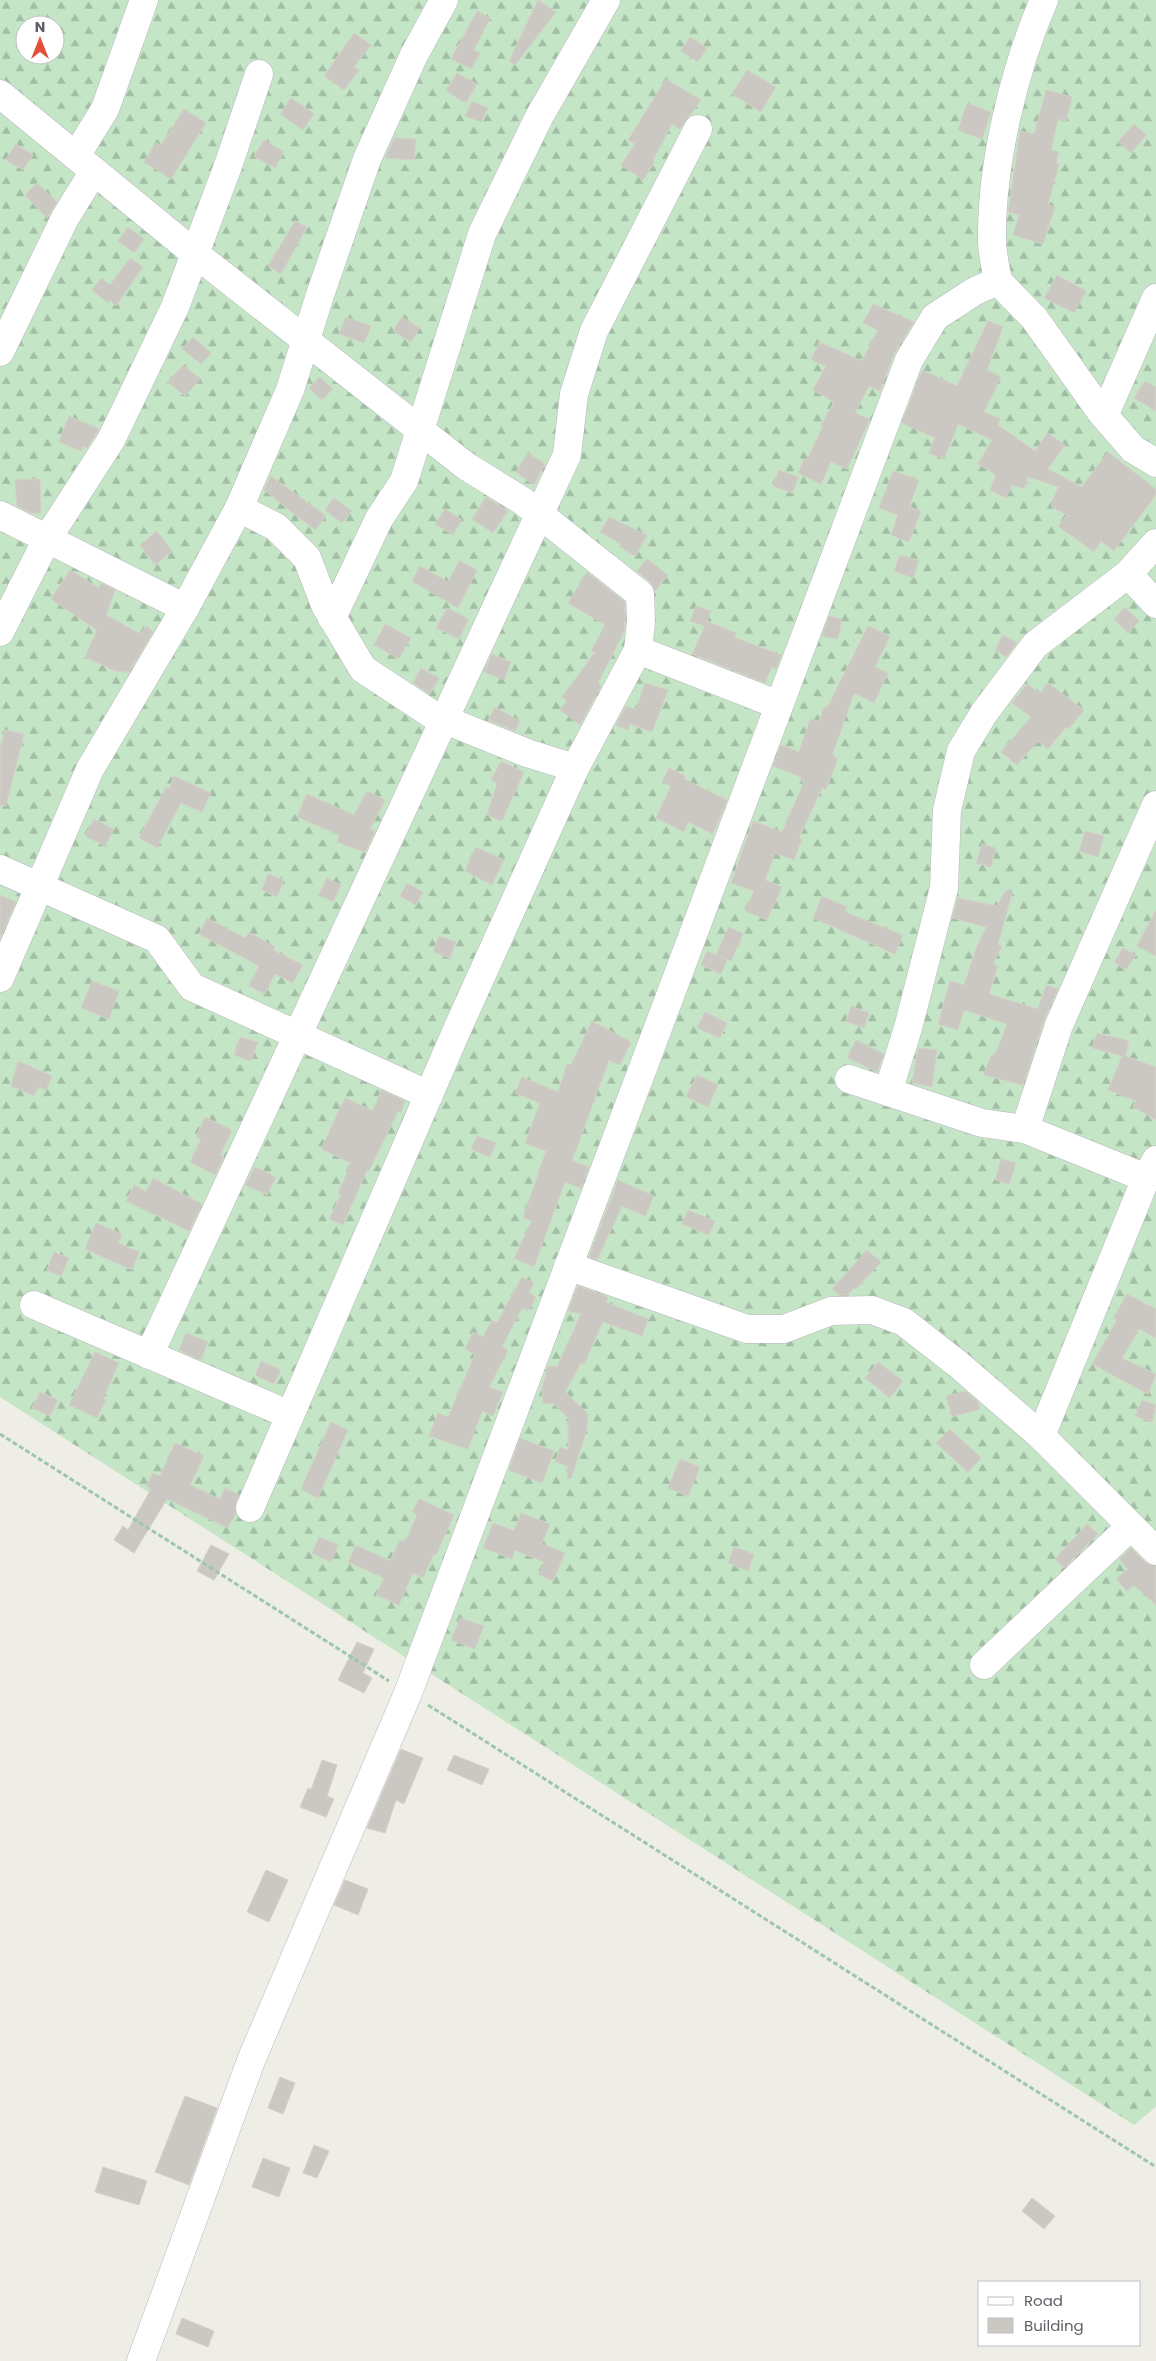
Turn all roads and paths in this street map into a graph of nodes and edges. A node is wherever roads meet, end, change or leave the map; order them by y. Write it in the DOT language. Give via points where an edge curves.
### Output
graph roads {
  1 [pos="144,0"];
  2 [pos="444,0"];
  3 [pos="606,0"];
  4 [pos="1044,0"];
  5 [pos="259,74"];
  6 [pos="0,94"];
  7 [pos="698,129"];
  8 [pos="85,164"];
  9 [pos="195,254"];
  10 [pos="998,281"];
  11 [pos="1156,298"];
  12 [pos="306,340"];
  13 [pos="0,352"];
  14 [pos="1104,416"];
  15 [pos="421,430"];
  16 [pos="1156,463"];
  17 [pos="238,508"];
  18 [pos="538,513"];
  19 [pos="0,515"];
  20 [pos="47,539"];
  21 [pos="1156,543"];
  22 [pos="1128,574"];
  23 [pos="1156,604"];
  24 [pos="185,608"];
  25 [pos="332,618"];
  26 [pos="0,632"];
  27 [pos="638,650"];
  28 [pos="779,705"];
  29 [pos="442,719"];
  30 [pos="575,768"];
  31 [pos="1156,805"];
  32 [pos="0,869"];
  33 [pos="40,886"];
  34 [pos="0,978"];
  35 [pos="297,1035"];
  36 [pos="849,1079"];
  37 [pos="888,1092"];
  38 [pos="429,1095"];
  39 [pos="1026,1130"];
  40 [pos="1151,1169"];
  41 [pos="568,1266"];
  42 [pos="34,1305"];
  43 [pos="149,1355"];
  44 [pos="290,1415"];
  45 [pos="0,1434"];
  46 [pos="1041,1436"];
  47 [pos="250,1508"];
  48 [pos="1131,1526"];
  49 [pos="1156,1551"];
  50 [pos="984,1665"];
  51 [pos="408,1693"];
  52 [pos="1156,2167"];
  53 [pos="141,2361"];
  1 -- 8 [label="street"];
  2 -- 12 [label="street" via="414,55 368,159"];
  3 -- 15 [label="street" via="539,118 482,234"];
  4 -- 10 [label="street" via="1028,36 1005,127 996,182 992,242"];
  5 -- 9 [label="street"];
  6 -- 8 [label="street"];
  7 -- 18 [label="street" via="594,331 574,394 567,455"];
  8 -- 9 [label="street"];
  8 -- 13 [label="street" via="65,218"];
  9 -- 12 [label="street"];
  9 -- 20 [label="street" via="175,307 111,440"];
  10 -- 14 [label="street" via="1034,318"];
  10 -- 28 [label="street" via="975,291 935,318 909,360"];
  11 -- 14 [label="street"];
  12 -- 15 [label="street"];
  12 -- 17 [label="street" via="290,390"];
  14 -- 16 [label="street" via="1133,448"];
  15 -- 18 [label="street" via="466,466"];
  15 -- 25 [label="street" via="404,481 379,519"];
  17 -- 24 [label="street"];
  17 -- 25 [label="street" via="276,527 307,558"];
  18 -- 27 [label="street" via="640,594"];
  18 -- 29 [label="street"];
  19 -- 20 [label="street"];
  20 -- 24 [label="street"];
  20 -- 26 [label="street"];
  21 -- 22 [label="street"];
  22 -- 23 [label="street"];
  22 -- 37 [label="street" via="1035,645 984,713 961,751 947,810 944,888"];
  24 -- 33 [label="street" via="90,770"];
  25 -- 29 [label="street" via="363,669"];
  27 -- 28 [label="street"];
  27 -- 30 [label="street"];
  28 -- 41 [label="street"];
  29 -- 30 [label="street"];
  29 -- 35 [label="street"];
  30 -- 38 [label="street"];
  31 -- 39 [label="street" via="1059,1025"];
  32 -- 33 [label="street"];
  33 -- 34 [label="street"];
  33 -- 35 [label="street" via="157,939 192,987"];
  35 -- 38 [label="street"];
  35 -- 43 [label="street"];
  36 -- 37 [label="street"];
  37 -- 39 [label="street" via="982,1123"];
  38 -- 44 [label="street"];
  39 -- 40 [label="street"];
  40 -- 46 [label="street"];
  41 -- 46 [label="street" via="747,1329 784,1329 831,1311 872,1310 904,1322 959,1364"];
  41 -- 51 [label="street"];
  42 -- 43 [label="street"];
  43 -- 44 [label="street"];
  44 -- 47 [label="street"];
  45 -- 51 [label="path"];
  46 -- 48 [label="street"];
  48 -- 49 [label="street"];
  48 -- 50 [label="street"];
  51 -- 52 [label="path"];
  51 -- 53 [label="street" via="252,2058"];
}
